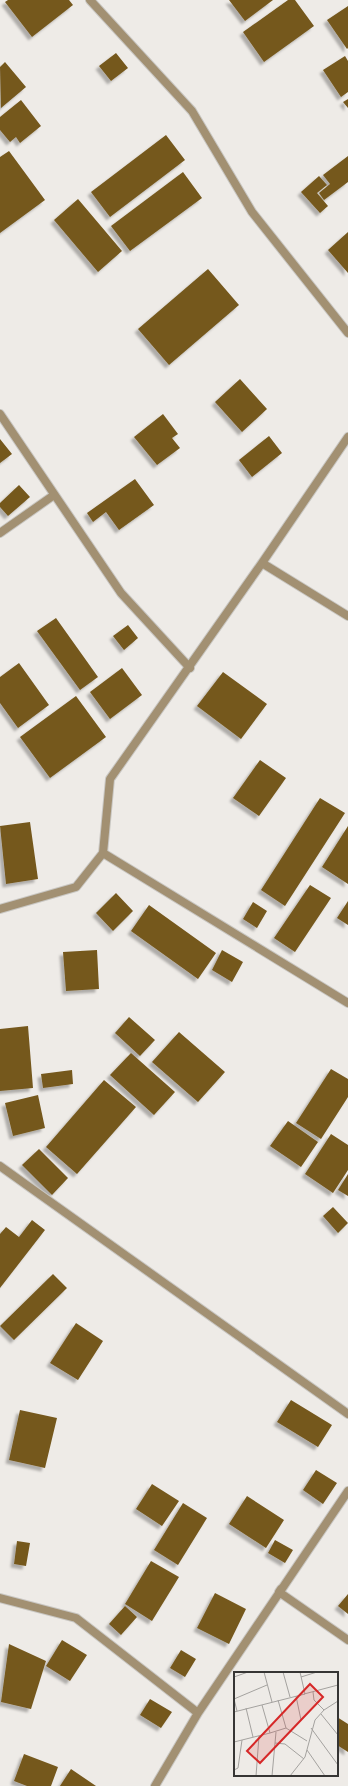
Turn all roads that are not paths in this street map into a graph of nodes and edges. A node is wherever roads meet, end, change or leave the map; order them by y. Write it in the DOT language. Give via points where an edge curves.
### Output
graph roads {
  1 [pos="90,0"];
  2 [pos="348,333"];
  3 [pos="0,414"];
  4 [pos="348,437"];
  5 [pos="54,496"];
  6 [pos="0,533"];
  7 [pos="262,564"];
  8 [pos="348,616"];
  9 [pos="190,668"];
  10 [pos="103,853"];
  11 [pos="0,909"];
  12 [pos="348,1003"];
  13 [pos="0,1166"];
  14 [pos="348,1414"];
  15 [pos="348,1492"];
  16 [pos="279,1592"];
  17 [pos="0,1598"];
  18 [pos="348,1640"];
  19 [pos="198,1713"];
  20 [pos="155,1786"];
  1 -- 2 [label="street" via="192,110 252,212"];
  3 -- 5 [label="street"];
  4 -- 7 [label="street"];
  5 -- 6 [label="street"];
  5 -- 9 [label="street" via="121,593"];
  7 -- 8 [label="street"];
  7 -- 9 [label="street"];
  9 -- 10 [label="street" via="110,779"];
  10 -- 11 [label="street" via="76,887"];
  10 -- 12 [label="street"];
  13 -- 14 [label="street"];
  15 -- 16 [label="street"];
  16 -- 18 [label="street"];
  16 -- 19 [label="street"];
  17 -- 19 [label="street" via="76,1618"];
  19 -- 20 [label="street"];
}
